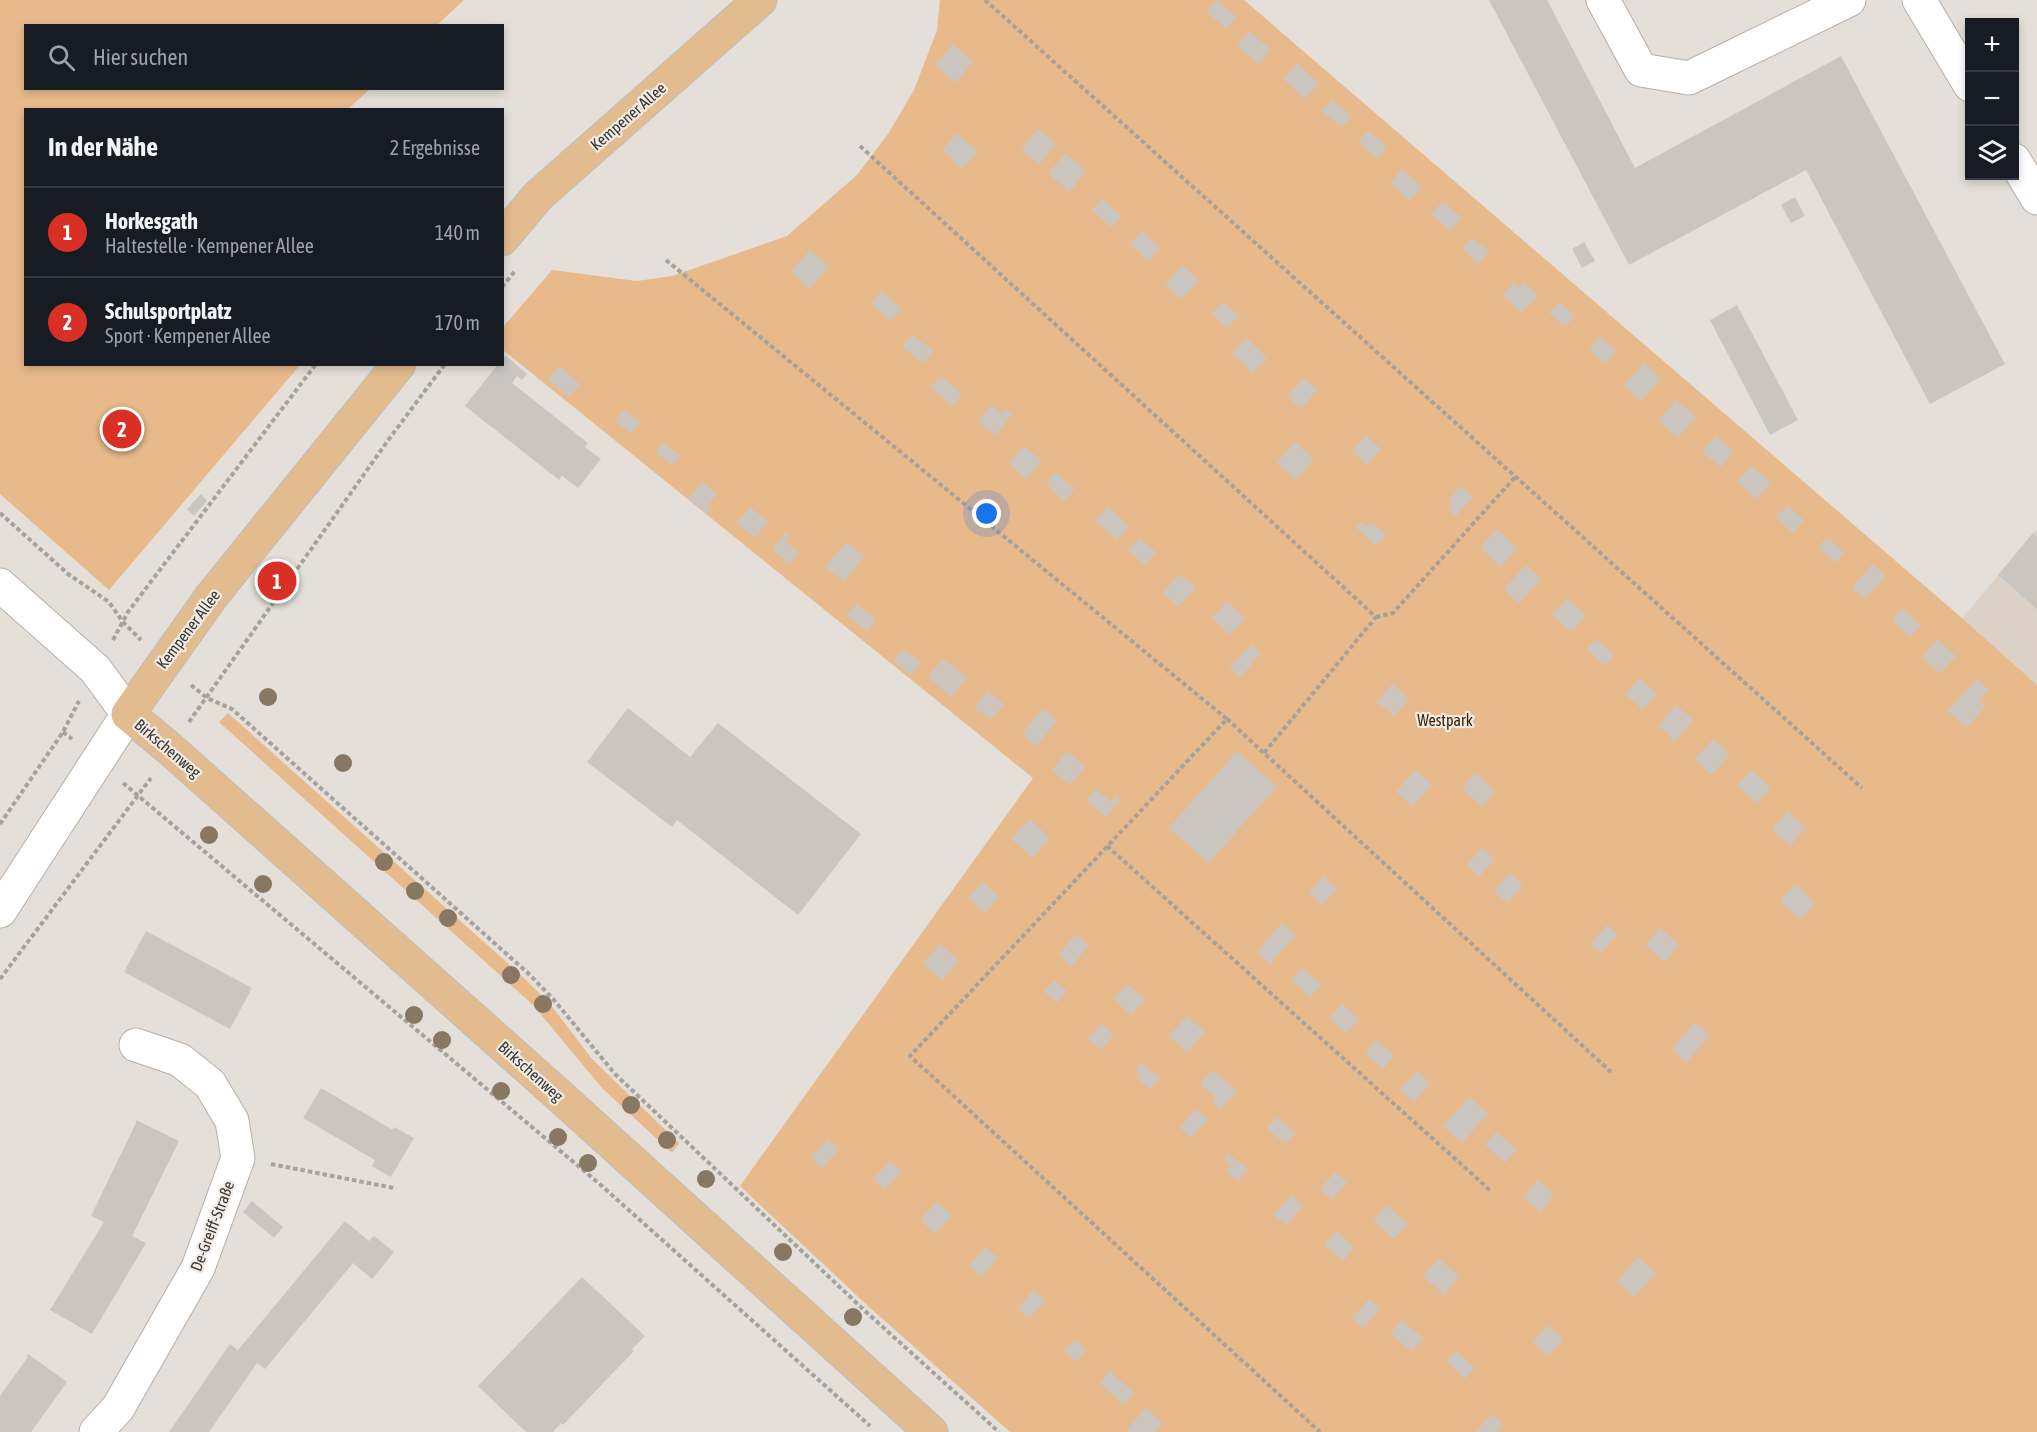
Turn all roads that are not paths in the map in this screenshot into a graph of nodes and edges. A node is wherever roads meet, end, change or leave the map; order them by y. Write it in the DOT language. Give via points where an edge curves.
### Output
graph roads {
  1 [pos="1604,0"];
  2 [pos="1849,0"];
  3 [pos="1919,0"];
  4 [pos="747,4"];
  5 [pos="1965,77"];
  6 [pos="2019,168"];
  7 [pos="2037,198"];
  8 [pos="504,237"];
  9 [pos="397,366"];
  10 [pos="0,585"];
  11 [pos="128,714"];
  12 [pos="0,911"];
  13 [pos="136,1045"];
  14 [pos="96,1432"];
  15 [pos="931,1432"];
  1 -- 2 [label="street" via="1641,70 1689,78"];
  3 -- 5 [label="street"];
  4 -- 8 [label="main road, Kempener Allee" via="538,196"];
  6 -- 7 [label="street"];
  9 -- 11 [label="main road, Kempener Allee" via="211,597"];
  10 -- 11 [label="street" via="95,669"];
  11 -- 12 [label="street, Kempener Allee"];
  11 -- 15 [label="main road, Birkschenweg"];
  13 -- 14 [label="street, De-Greiff-Straße" via="180,1060 210,1084 232,1121 238,1158 198,1268 118,1408"];
}
